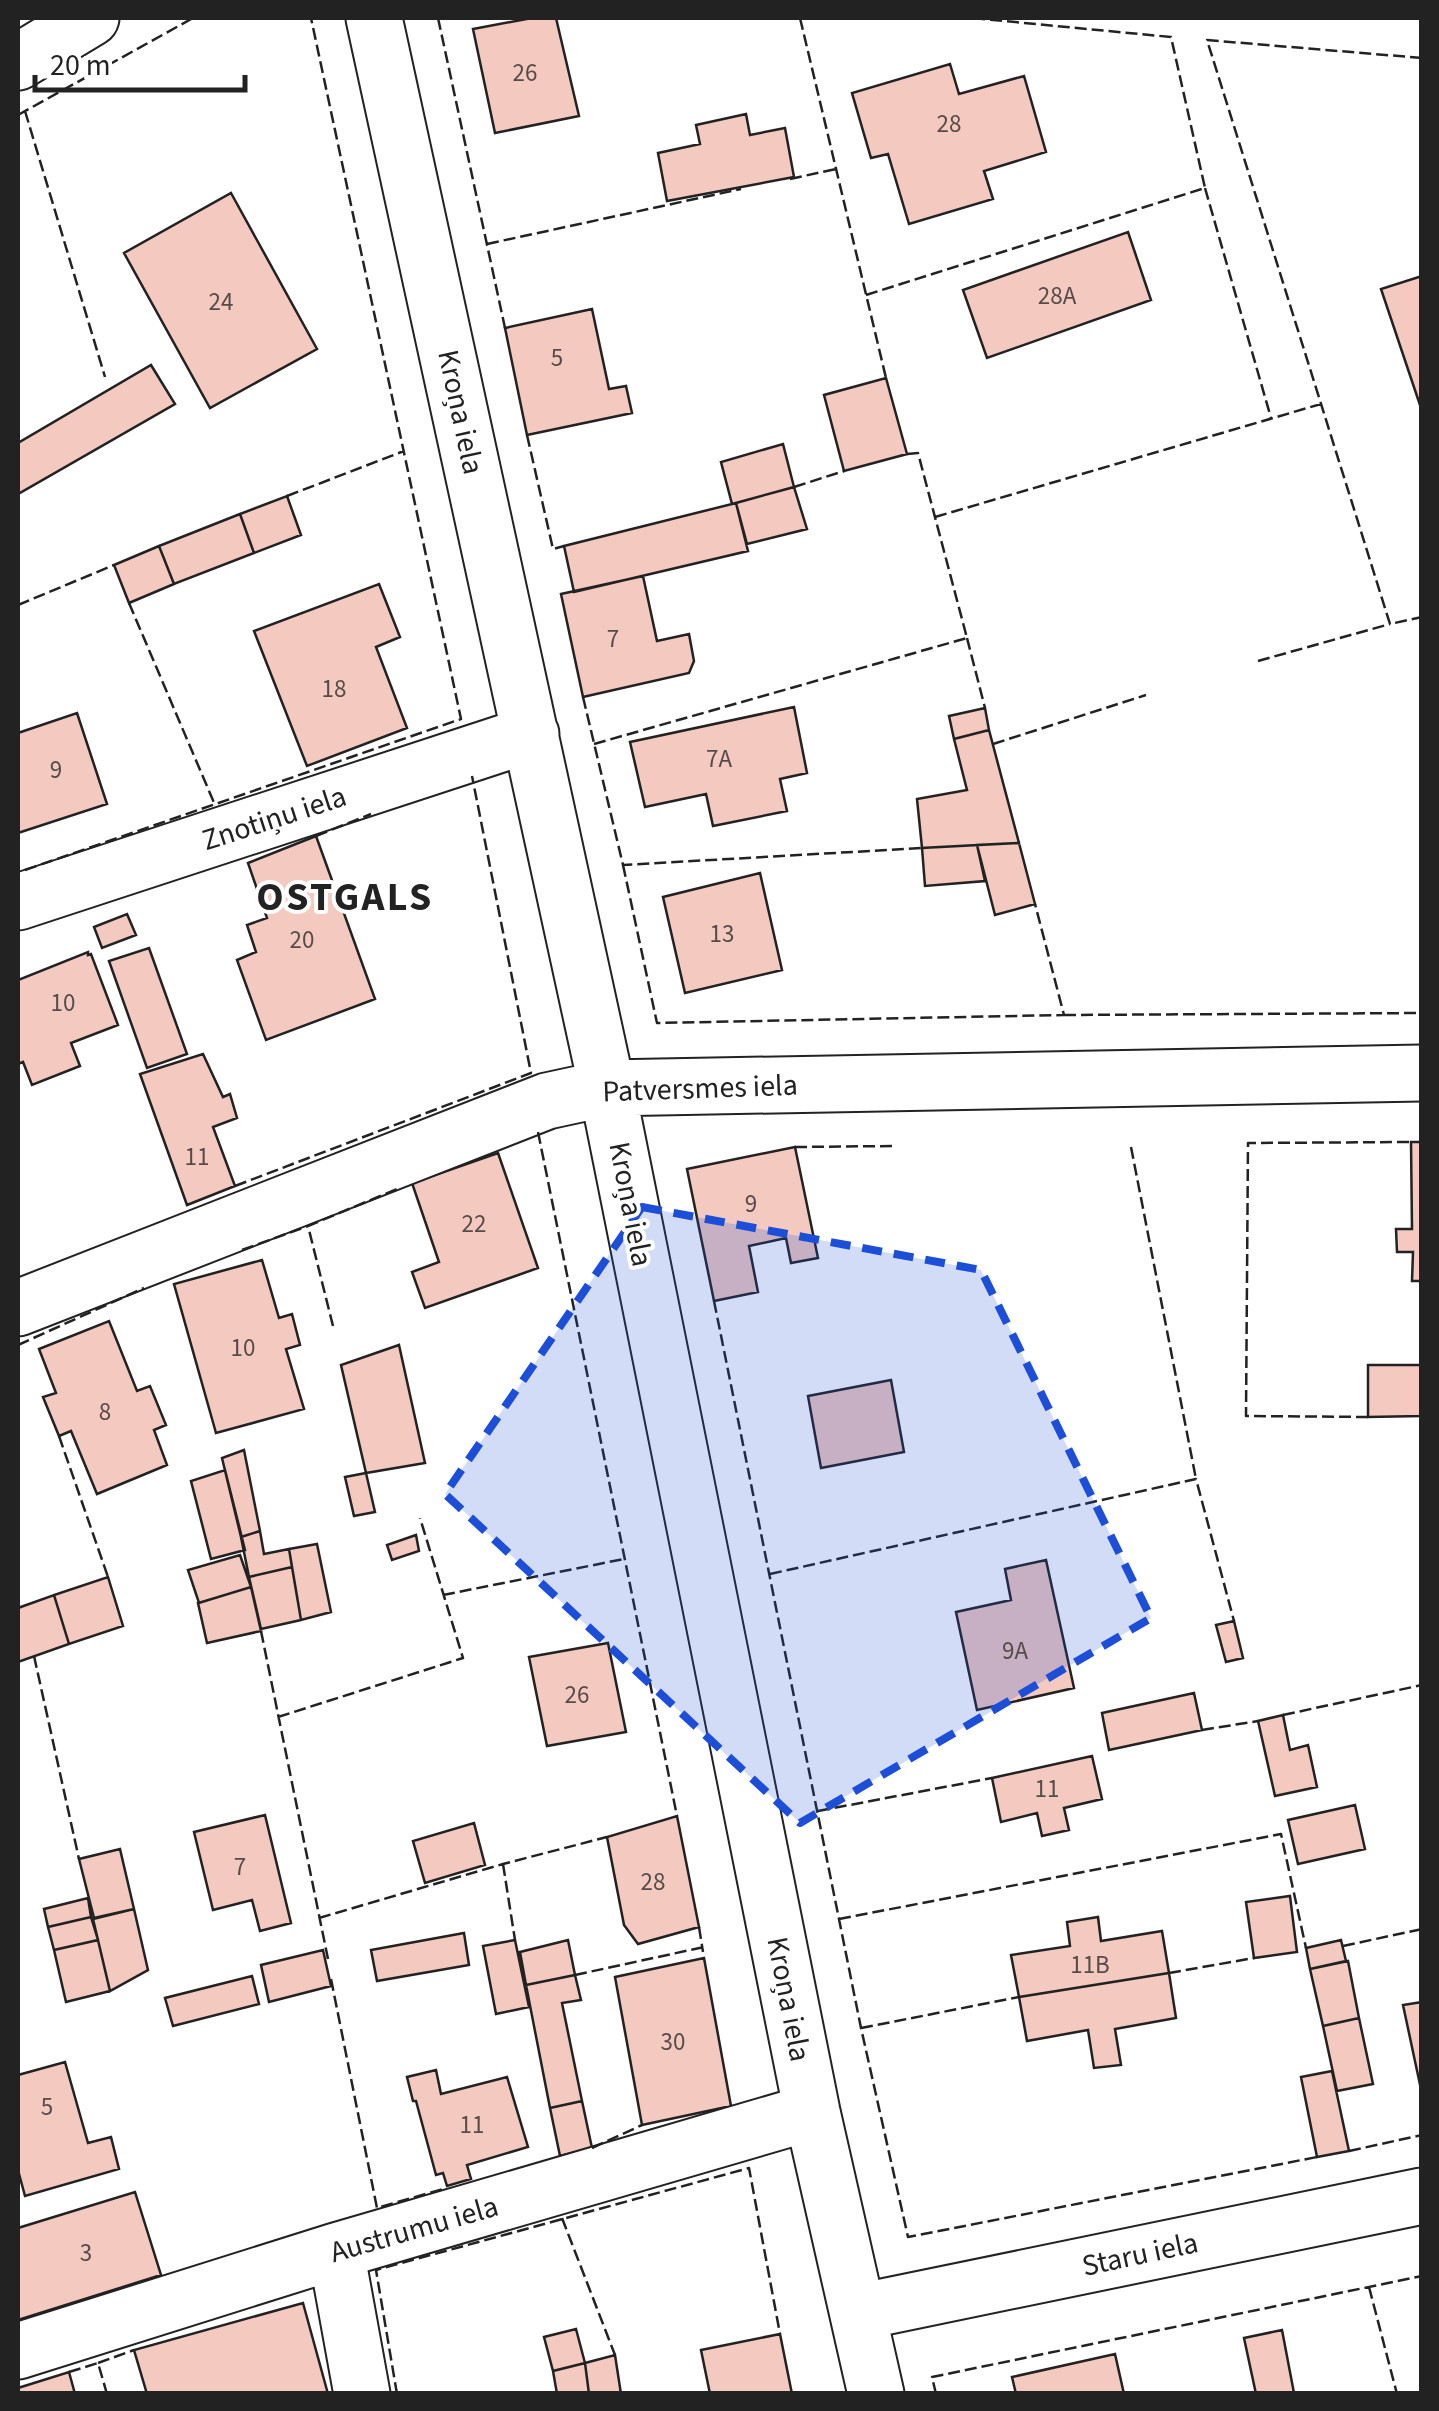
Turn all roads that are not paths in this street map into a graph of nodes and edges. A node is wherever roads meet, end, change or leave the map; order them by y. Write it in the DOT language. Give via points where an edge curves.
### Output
graph roads {
  1 [pos="90,18"];
  2 [pos="374,18"];
  3 [pos="18,62"];
  4 [pos="531,734"];
  5 [pos="18,902"];
  6 [pos="1422,1073"];
  7 [pos="607,1088"];
  8 [pos="18,1308"];
  9 [pos="812,2112"];
  10 [pos="1422,2196"];
  11 [pos="336,2251"];
  12 [pos="859,2312"];
  13 [pos="18,2351"];
  14 [pos="362,2394"];
  15 [pos="876,2394"];
  1 -- 3 [label="street"];
  2 -- 4 [label="street, Kroņa iela"];
  4 -- 5 [label="street, Znotiņu iela"];
  4 -- 7 [label="street, Kroņa iela"];
  6 -- 7 [label="street, Patversmes iela"];
  7 -- 8 [label="street, Patversmes iela" via="547,1101"];
  7 -- 9 [label="street, Kroņa iela"];
  9 -- 11 [label="street, Austrumu iela"];
  9 -- 12 [label="street, Kroņa iela"];
  10 -- 12 [label="street, Staru iela"];
  11 -- 13 [label="street, Austrumu iela"];
  11 -- 14 [label="street"];
  12 -- 15 [label="street, Kroņa iela"];
}
